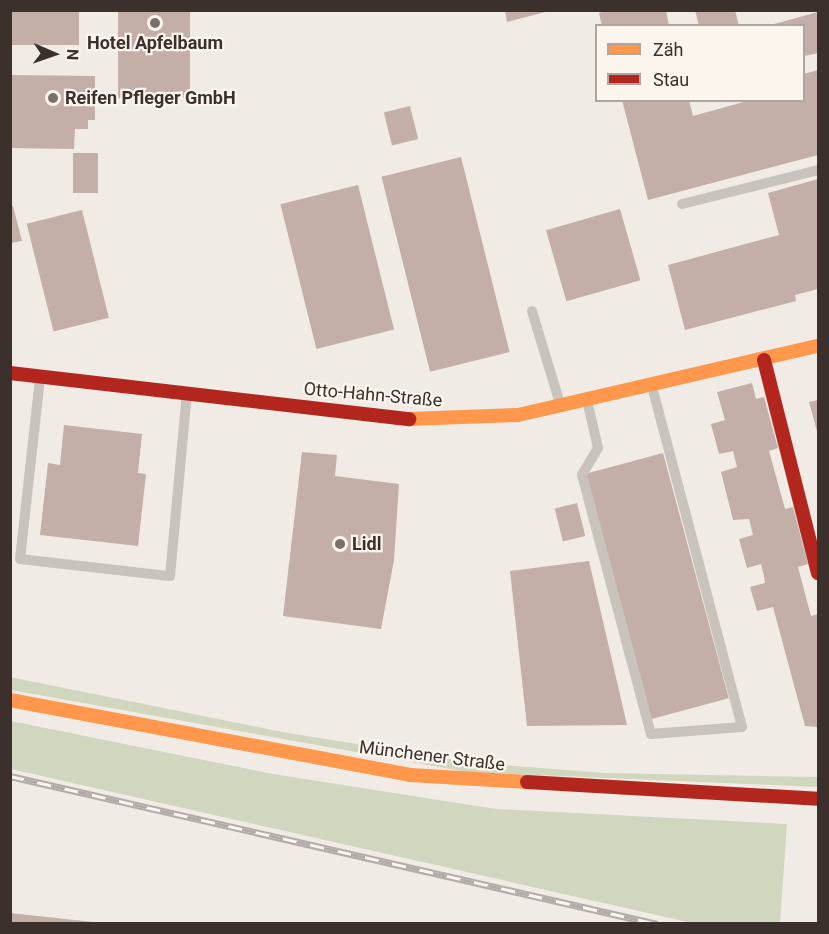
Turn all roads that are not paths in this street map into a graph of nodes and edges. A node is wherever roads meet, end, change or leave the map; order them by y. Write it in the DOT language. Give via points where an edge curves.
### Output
graph roads {
  1 [pos="819,170"];
  2 [pos="682,204"];
  3 [pos="532,311"];
  4 [pos="819,346"];
  5 [pos="764,360"];
  6 [pos="10,373"];
  7 [pos="41,377"];
  8 [pos="652,386"];
  9 [pos="187,394"];
  10 [pos="586,396"];
  11 [pos="561,404"];
  12 [pos="819,573"];
  13 [pos="10,700"];
  14 [pos="819,799"];
  1 -- 2 [label="lane"];
  3 -- 11 [label="lane"];
  4 -- 5 [label="street, Otto-Hahn-Straße"];
  5 -- 8 [label="street, Otto-Hahn-Straße"];
  5 -- 12 [label="street"];
  6 -- 7 [label="street, Otto-Hahn-Straße"];
  7 -- 9 [label="street, Otto-Hahn-Straße"];
  7 -- 9 [label="lane" via="20,559 170,576"];
  8 -- 10 [label="street, Otto-Hahn-Straße"];
  8 -- 10 [label="lane" via="742,727 651,734 582,475 598,448"];
  9 -- 11 [label="street, Otto-Hahn-Straße" via="431,421 496,419"];
  10 -- 11 [label="street, Otto-Hahn-Straße"];
  13 -- 14 [label="street, Münchener Straße" via="410,775"];
}
